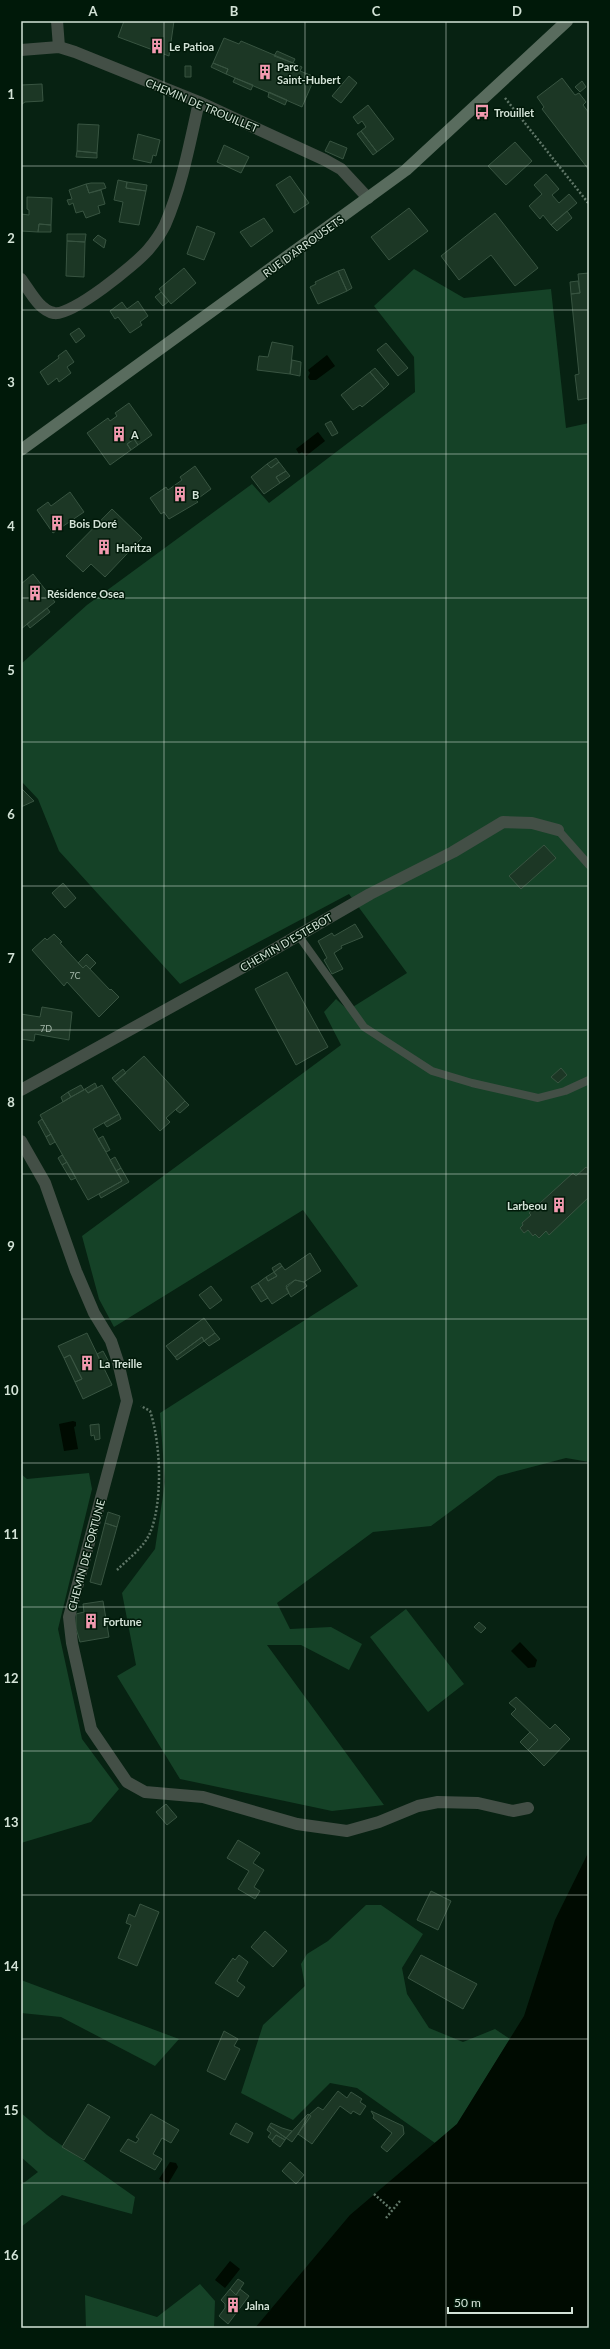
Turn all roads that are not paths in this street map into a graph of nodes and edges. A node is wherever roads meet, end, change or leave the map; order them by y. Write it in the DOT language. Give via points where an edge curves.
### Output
graph roads {
  1 [pos="57,21"];
  2 [pos="566,21"];
  3 [pos="59,46"];
  4 [pos="21,50"];
  5 [pos="199,102"];
  6 [pos="368,198"];
  7 [pos="21,279"];
  8 [pos="21,450"];
  9 [pos="558,830"];
  10 [pos="589,865"];
  11 [pos="298,936"];
  12 [pos="589,1080"];
  13 [pos="21,1090"];
  14 [pos="21,1141"];
  15 [pos="528,1808"];
  1 -- 3 [label="street"];
  2 -- 6 [label="main road, RUE D'ARROUSETS" via="449,132 406,170"];
  3 -- 4 [label="street, CHEMIN DE TROUILLET"];
  3 -- 5 [label="street, CHEMIN DE TROUILLET"];
  5 -- 6 [label="street, CHEMIN DE TROUILLET" via="341,169"];
  5 -- 7 [label="street" via="176,193 164,226 149,250 80,305 65,313 54,313 42,308"];
  6 -- 8 [label="main road, RUE D'ARROUSETS"];
  9 -- 10 [label="lane"];
  9 -- 11 [label="street, CHEMIN D'ESTEBOT" via="532,823 503,822"];
  11 -- 12 [label="lane" via="364,1027 432,1071 538,1098 565,1091"];
  11 -- 13 [label="street, CHEMIN D'ESTEBOT"];
  14 -- 15 [label="street, CHEMIN DE FORTUNE" via="45,1183 76,1271 94,1313 110,1341 127,1401 69,1617 72,1643 91,1729 127,1782 145,1792 203,1797 297,1824 347,1831 379,1822 418,1806 438,1802 478,1803 513,1811"];
}
